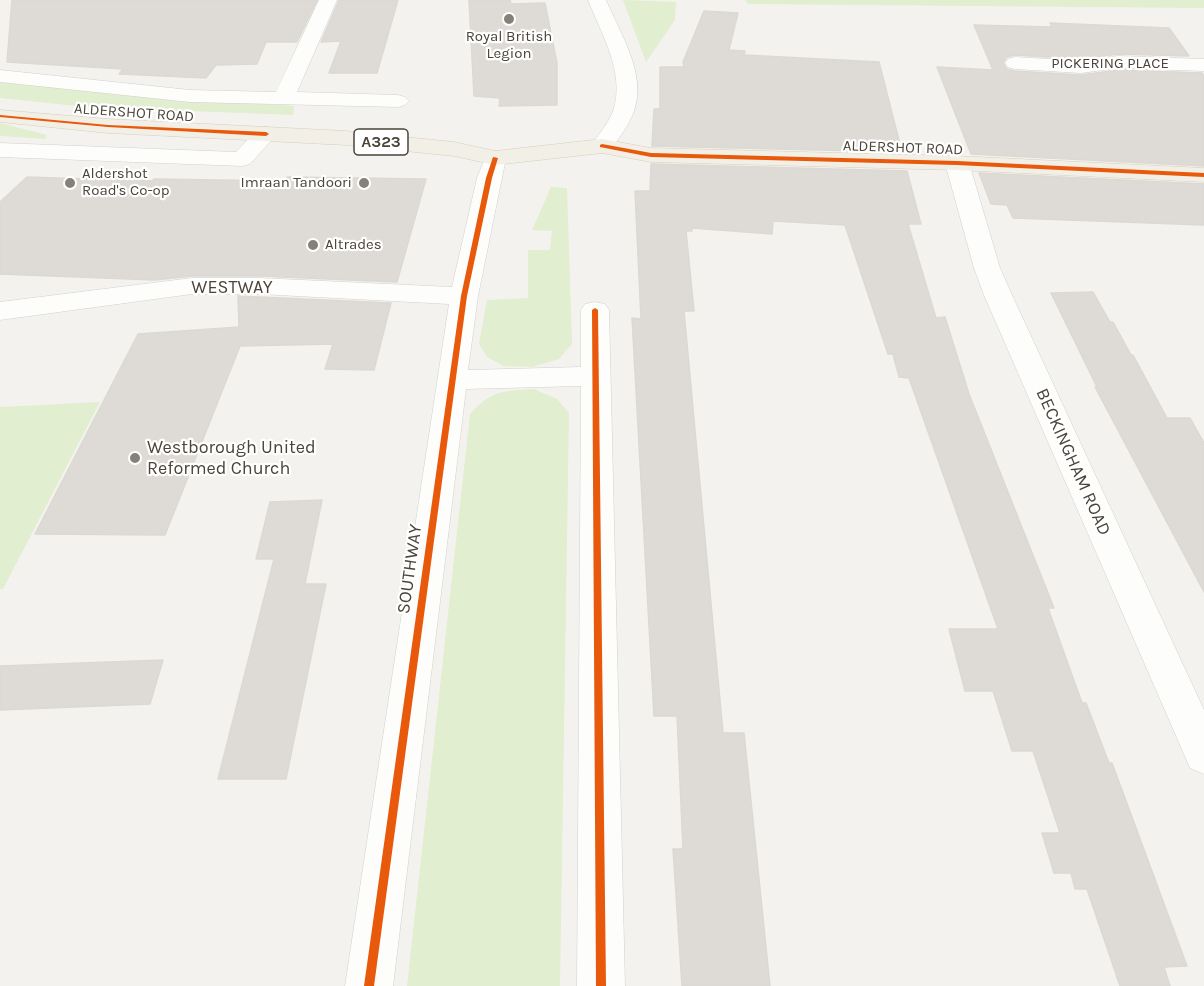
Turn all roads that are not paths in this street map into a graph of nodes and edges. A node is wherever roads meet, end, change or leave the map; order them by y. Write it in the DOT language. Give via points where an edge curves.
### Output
graph roads {
  1 [pos="328,0"];
  2 [pos="597,0"];
  3 [pos="1015,63"];
  4 [pos="1204,65"];
  5 [pos="0,76"];
  6 [pos="283,100"];
  7 [pos="398,101"];
  8 [pos="0,116"];
  9 [pos="266,134"];
  10 [pos="602,146"];
  11 [pos="2,152"];
  12 [pos="495,158"];
  13 [pos="957,163"];
  14 [pos="1204,175"];
  15 [pos="464,296"];
  16 [pos="595,310"];
  17 [pos="0,311"];
  18 [pos="596,376"];
  19 [pos="452,380"];
  20 [pos="1204,755"];
  21 [pos="369,986"];
  22 [pos="601,986"];
  1 -- 6 [label="street"];
  2 -- 10 [label="street" via="628,91 624,111"];
  3 -- 4 [label="street, PICKERING PLACE" via="1081,67 1118,63"];
  5 -- 6 [label="street, ALDERSHOT ROAD" via="190,96"];
  6 -- 7 [label="street, ALDERSHOT ROAD"];
  8 -- 9 [label="main road, ALDERSHOT ROAD / A323"];
  9 -- 11 [label="street" via="242,159"];
  9 -- 12 [label="main road, ALDERSHOT ROAD / A323" via="454,149"];
  10 -- 12 [label="main road, ALDERSHOT ROAD / A323"];
  10 -- 13 [label="main road, ALDERSHOT ROAD / A323" via="651,155"];
  12 -- 15 [label="street, SOUTHWAY"];
  13 -- 14 [label="main road, ALDERSHOT ROAD / A323"];
  13 -- 20 [label="street, BECKINGHAM ROAD" via="994,286"];
  15 -- 17 [label="street, WESTWAY" via="192,286"];
  15 -- 19 [label="street, SOUTHWAY"];
  16 -- 18 [label="street"];
  18 -- 19 [label="street"];
  18 -- 22 [label="street"];
  19 -- 21 [label="street, SOUTHWAY"];
}
